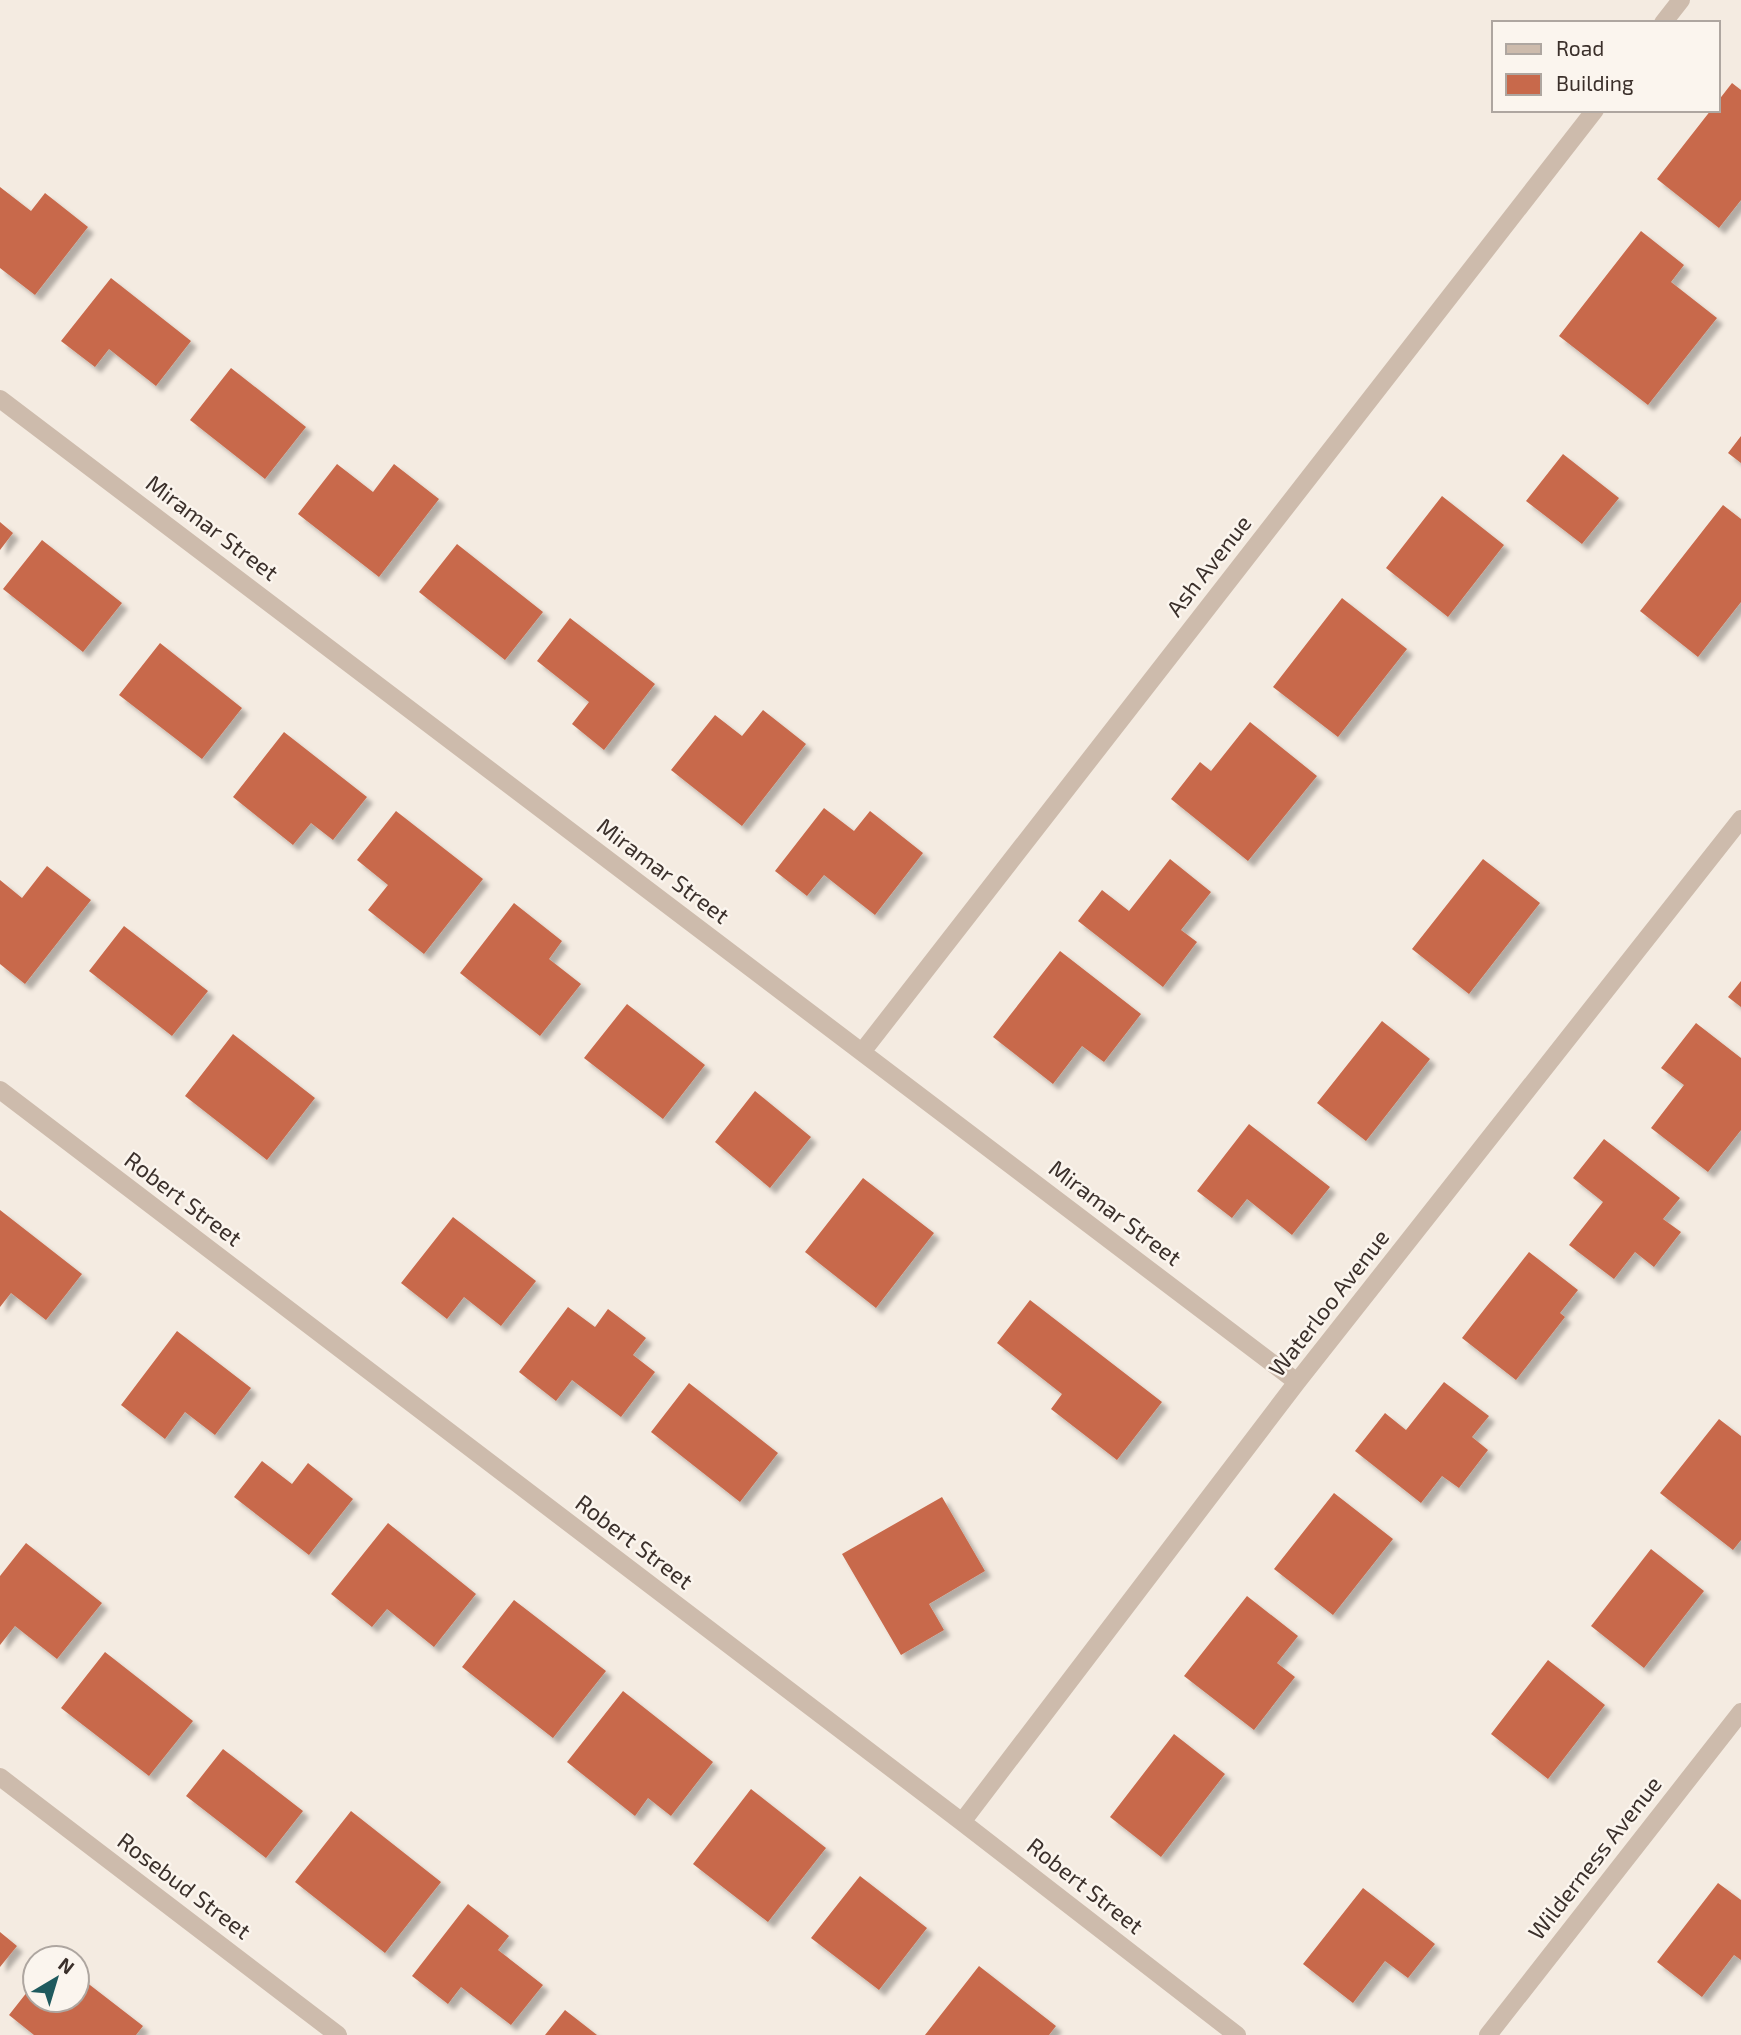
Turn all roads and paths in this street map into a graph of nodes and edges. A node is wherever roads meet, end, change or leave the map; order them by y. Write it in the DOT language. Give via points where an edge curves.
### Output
graph roads {
  1 [pos="1681,0"];
  2 [pos="1665,21"];
  3 [pos="1593,112"];
  4 [pos="0,399"];
  5 [pos="1741,820"];
  6 [pos="862,1052"];
  7 [pos="0,1090"];
  8 [pos="1297,1382"];
  9 [pos="1741,1712"];
  10 [pos="0,1777"];
  11 [pos="962,1822"];
  12 [pos="338,2035"];
  13 [pos="1237,2035"];
  14 [pos="1488,2035"];
  1 -- 2 [label="street"];
  3 -- 6 [label="street, Ash Avenue"];
  4 -- 6 [label="street, Miramar Street"];
  5 -- 8 [label="street, Waterloo Avenue"];
  6 -- 8 [label="street, Miramar Street"];
  7 -- 11 [label="street, Robert Street"];
  8 -- 11 [label="street, Waterloo Avenue"];
  9 -- 14 [label="street, Wilderness Avenue"];
  10 -- 12 [label="street, Rosebud Street"];
  11 -- 13 [label="street, Robert Street"];
}
